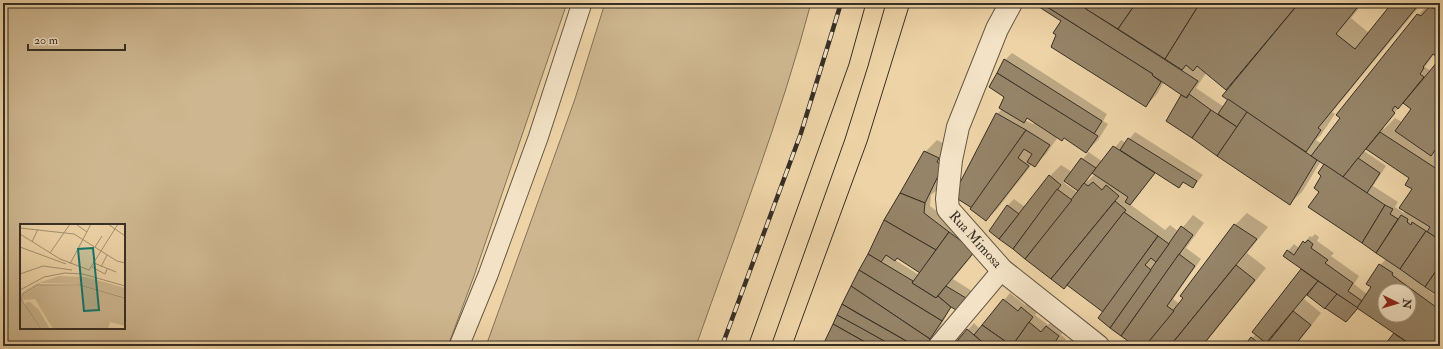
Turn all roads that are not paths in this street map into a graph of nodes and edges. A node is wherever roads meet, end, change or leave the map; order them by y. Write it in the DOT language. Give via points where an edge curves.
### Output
graph roads {
  1 [pos="582,3"];
  2 [pos="1011,3"];
  3 [pos="1002,270"];
  4 [pos="1089,344"];
  5 [pos="459,346"];
  6 [pos="938,346"];
  1 -- 5 [label="lane" via="494,261"];
  2 -- 3 [label="street, Rua Mimosa" via="997,29 958,127 951,160 947,200 948,209"];
  3 -- 4 [label="street, Rua Mimosa"];
  3 -- 6 [label="lane"];
}
